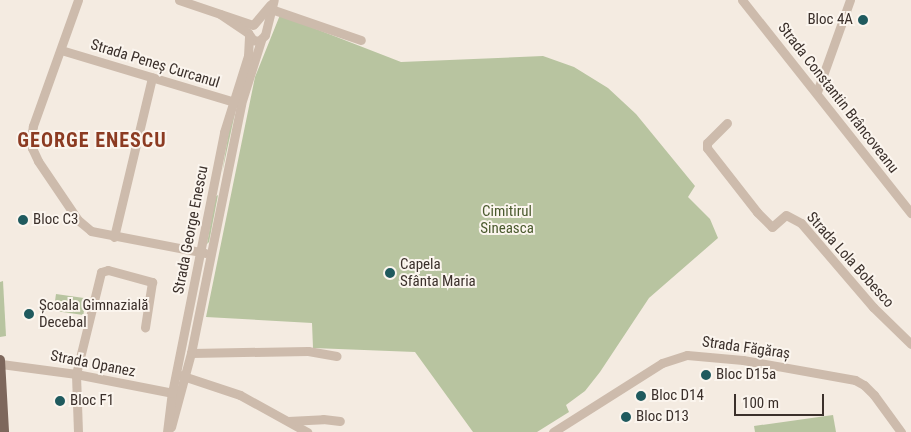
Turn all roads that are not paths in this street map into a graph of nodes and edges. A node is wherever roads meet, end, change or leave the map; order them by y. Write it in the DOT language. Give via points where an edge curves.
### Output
graph roads {
  1 [pos="78,0"];
  2 [pos="179,0"];
  3 [pos="742,0"];
  4 [pos="850,0"];
  5 [pos="273,3"];
  6 [pos="220,14"];
  7 [pos="253,24"];
  8 [pos="248,35"];
  9 [pos="263,36"];
  10 [pos="361,40"];
  11 [pos="61,50"];
  12 [pos="152,77"];
  13 [pos="817,92"];
  14 [pos="237,102"];
  15 [pos="727,123"];
  16 [pos="911,213"];
  17 [pos="114,237"];
  18 [pos="200,252"];
  19 [pos="210,255"];
  20 [pos="145,328"];
  21 [pos="911,344"];
  22 [pos="191,353"];
  23 [pos="337,356"];
  24 [pos="0,362"];
  25 [pos="76,374"];
  26 [pos="176,374"];
  27 [pos="185,376"];
  28 [pos="176,394"];
  29 [pos="286,421"];
  30 [pos="340,421"];
  31 [pos="4,432"];
  32 [pos="78,432"];
  33 [pos="168,432"];
  34 [pos="307,432"];
  35 [pos="553,432"];
  36 [pos="901,432"];
  1 -- 11 [label="street"];
  2 -- 6 [label="street"];
  3 -- 13 [label="street, Strada Constantin Brâncoveanu"];
  4 -- 13 [label="street"];
  5 -- 7 [label="street"];
  5 -- 9 [label="street, Strada George Enescu"];
  5 -- 10 [label="street"];
  6 -- 7 [label="street"];
  6 -- 8 [label="street"];
  7 -- 8 [label="street"];
  7 -- 9 [label="street" via="262,26"];
  8 -- 9 [label="street" via="253,40"];
  8 -- 14 [label="street, Strada George Enescu" via="248,56"];
  9 -- 14 [label="street, Strada George Enescu"];
  11 -- 12 [label="street, Strada Peneș Curcanul"];
  11 -- 17 [label="street" via="33,126 32,148 78,220 90,231"];
  12 -- 14 [label="street, Strada Peneș Curcanul"];
  12 -- 17 [label="street"];
  13 -- 16 [label="street, Strada Constantin Brâncoveanu"];
  14 -- 18 [label="street, Strada George Enescu" via="224,132"];
  14 -- 19 [label="street, Strada George Enescu"];
  15 -- 21 [label="street, Strada Lola Bobesco" via="707,144 711,155 769,226 786,215 802,224 873,307"];
  17 -- 18 [label="street"];
  18 -- 19 [label="street"];
  18 -- 26 [label="street, Strada George Enescu"];
  19 -- 22 [label="street, Strada George Enescu"];
  20 -- 25 [label="street" via="152,282 108,270 102,272"];
  22 -- 23 [label="street" via="308,352"];
  22 -- 27 [label="street, Strada George Enescu"];
  24 -- 25 [label="street, Strada Opanez"];
  24 -- 31 [label="main road"];
  25 -- 28 [label="street, Strada Opanez"];
  25 -- 32 [label="street"];
  26 -- 27 [label="street"];
  26 -- 28 [label="street, Strada George Enescu"];
  27 -- 28 [label="street, Strada George Enescu"];
  27 -- 29 [label="street" via="232,391"];
  28 -- 33 [label="street, Strada George Enescu"];
  29 -- 30 [label="street"];
  29 -- 34 [label="street"];
  35 -- 36 [label="street, Strada Făgăraș" via="662,364 687,354 743,360 855,380 864,384"];
}
